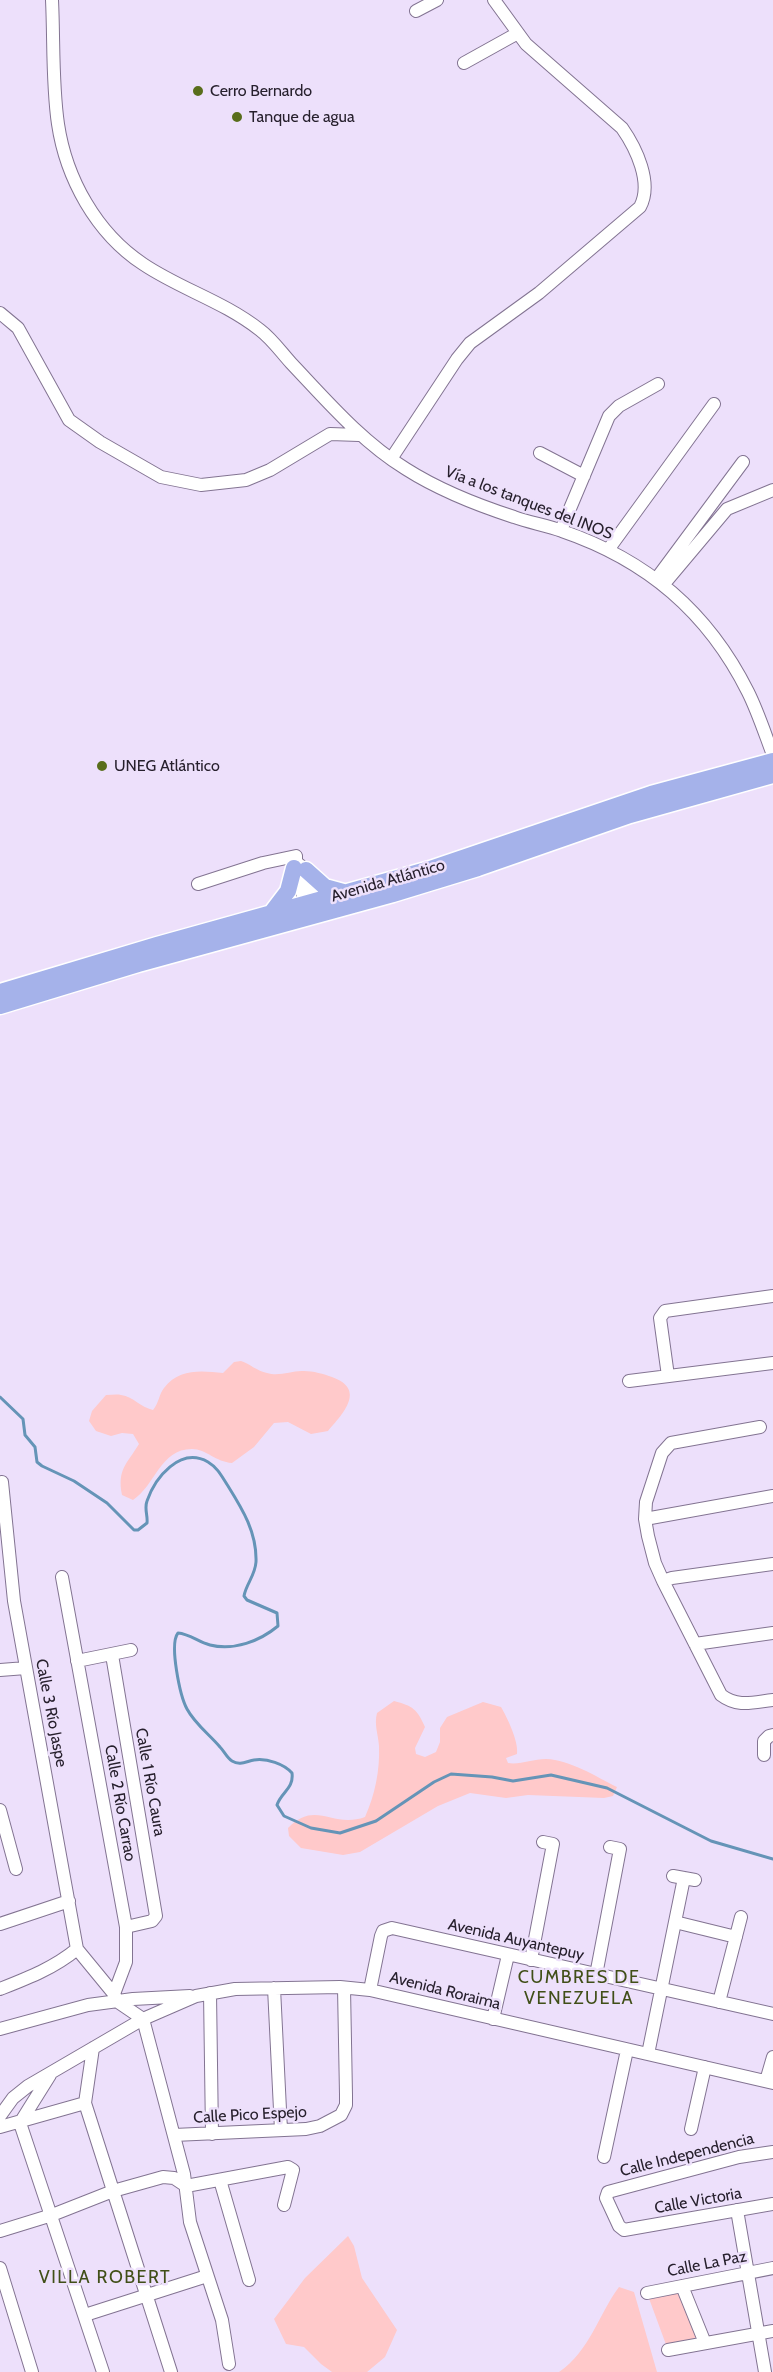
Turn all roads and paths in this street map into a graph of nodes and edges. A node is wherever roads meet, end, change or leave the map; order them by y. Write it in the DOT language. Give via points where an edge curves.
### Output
graph roads {
  1 [pos="52,0"];
  2 [pos="437,0"];
  3 [pos="494,0"];
  4 [pos="416,11"];
  5 [pos="518,33"];
  6 [pos="464,63"];
  7 [pos="0,313"];
  8 [pos="658,384"];
  9 [pos="714,404"];
  10 [pos="359,435"];
  11 [pos="540,453"];
  12 [pos="391,459"];
  13 [pos="743,462"];
  14 [pos="584,476"];
  15 [pos="773,490"];
  16 [pos="561,530"];
  17 [pos="608,550"];
  18 [pos="660,581"];
  19 [pos="773,755"];
  20 [pos="773,761"];
  21 [pos="773,775"];
  22 [pos="299,867"];
  23 [pos="198,884"];
  24 [pos="348,893"];
  25 [pos="312,910"];
  26 [pos="272,912"];
  27 [pos="0,992"];
  28 [pos="0,1006"];
  29 [pos="773,1296"];
  30 [pos="773,1363"];
  31 [pos="668,1376"];
  32 [pos="629,1381"];
  33 [pos="760,1427"];
  34 [pos="2,1482"];
  35 [pos="773,1497"];
  36 [pos="645,1519"];
  37 [pos="773,1564"];
  38 [pos="62,1577"];
  39 [pos="5,1578"];
  40 [pos="663,1581"];
  41 [pos="773,1633"];
  42 [pos="695,1644"];
  43 [pos="131,1650"];
  44 [pos="112,1655"];
  45 [pos="77,1661"];
  46 [pos="26,1668"];
  47 [pos="0,1670"];
  48 [pos="773,1700"];
  49 [pos="773,1735"];
  50 [pos="764,1755"];
  51 [pos="0,1810"];
  52 [pos="543,1842"];
  53 [pos="610,1847"];
  54 [pos="16,1869"];
  55 [pos="684,1878"];
  56 [pos="69,1901"];
  57 [pos="741,1917"];
  58 [pos="675,1922"];
  59 [pos="0,1924"];
  60 [pos="126,1927"];
  61 [pos="736,1937"];
  62 [pos="78,1949"];
  63 [pos="508,1955"];
  64 [pos="531,1960"];
  65 [pos="596,1975"];
  66 [pos="274,1988"];
  67 [pos="345,1988"];
  68 [pos="0,1989"];
  69 [pos="662,1989"];
  70 [pos="370,1990"];
  71 [pos="210,1993"];
  72 [pos="196,1996"];
  73 [pos="116,1998"];
  74 [pos="719,2002"];
  75 [pos="773,2014"];
  76 [pos="143,2019"];
  77 [pos="494,2019"];
  78 [pos="0,2029"];
  79 [pos="93,2048"];
  80 [pos="627,2050"];
  81 [pos="648,2054"];
  82 [pos="773,2057"];
  83 [pos="705,2067"];
  84 [pos="53,2070"];
  85 [pos="770,2082"];
  86 [pos="85,2103"];
  87 [pos="0,2116"];
  88 [pos="20,2123"];
  89 [pos="0,2127"];
  90 [pos="691,2129"];
  91 [pos="281,2130"];
  92 [pos="212,2134"];
  93 [pos="174,2135"];
  94 [pos="773,2152"];
  95 [pos="604,2157"];
  96 [pos="220,2180"];
  97 [pos="186,2187"];
  98 [pos="113,2191"];
  99 [pos="773,2204"];
  100 [pos="284,2205"];
  101 [pos="737,2210"];
  102 [pos="52,2215"];
  103 [pos="629,2230"];
  104 [pos="0,2231"];
  105 [pos="0,2268"];
  106 [pos="773,2268"];
  107 [pos="748,2273"];
  108 [pos="207,2276"];
  109 [pos="249,2280"];
  110 [pos="682,2286"];
  111 [pos="647,2293"];
  112 [pos="146,2295"];
  113 [pos="85,2315"];
  114 [pos="773,2331"];
  115 [pos="759,2334"];
  116 [pos="705,2343"];
  117 [pos="669,2350"];
  118 [pos="229,2364"];
  119 [pos="32,2372"];
  120 [pos="103,2372"];
  121 [pos="171,2372"];
  122 [pos="765,2372"];
  1 -- 10 [label="street, Vía a los tanques del INOS" via="56,109 61,140 98,222 120,247 145,265 203,294 262,332"];
  2 -- 4 [label="street"];
  3 -- 5 [label="street"];
  5 -- 6 [label="street"];
  5 -- 12 [label="street" via="543,60 622,128 642,173 643,201 539,293 471,343 456,359"];
  7 -- 10 [label="street" via="18,328 69,420 161,477 201,485 246,480 330,434"];
  8 -- 14 [label="street" via="609,416"];
  9 -- 17 [label="street"];
  10 -- 12 [label="street, Vía a los tanques del INOS"];
  11 -- 14 [label="street"];
  12 -- 16 [label="street, Vía a los tanques del INOS" via="463,499"];
  13 -- 18 [label="street"];
  14 -- 16 [label="street"];
  15 -- 18 [label="street" via="727,509"];
  16 -- 17 [label="street, Vía a los tanques del INOS"];
  17 -- 18 [label="street, Vía a los tanques del INOS"];
  18 -- 19 [label="street, Vía a los tanques del INOS" via="705,627 733,666 749,693"];
  20 -- 24 [label="main road, Avenida Atlántico" via="651,794 430,870"];
  21 -- 25 [label="main road, Avenida Atlántico" via="671,802 478,868"];
  22 -- 23 [label="street" via="296,856"];
  22 -- 24 [label="main road" via="325,887"];
  22 -- 25 [label="street"];
  22 -- 26 [label="main road"];
  24 -- 25 [label="main road, Avenida Atlántico"];
  25 -- 26 [label="main road, Avenida Atlántico"];
  25 -- 28 [label="main road, Avenida Atlántico"];
  26 -- 27 [label="main road, Avenida Atlántico"];
  29 -- 31 [label="street" via="665,1311 660,1318"];
  30 -- 31 [label="street"];
  31 -- 32 [label="street"];
  33 -- 36 [label="street" via="666,1446 649,1491"];
  34 -- 39 [label="street, Calle 3 Río Jaspe"];
  35 -- 36 [label="street"];
  36 -- 40 [label="street"];
  37 -- 40 [label="street"];
  38 -- 45 [label="street, Calle 2 Río Carrao"];
  39 -- 46 [label="street, Calle 3 Río Jaspe"];
  40 -- 42 [label="street"];
  41 -- 42 [label="street"];
  42 -- 48 [label="street" via="727,1699 739,1704"];
  43 -- 44 [label="street"];
  44 -- 45 [label="street"];
  44 -- 60 [label="street, Calle 1 Río Caura" via="156,1916 152,1921"];
  45 -- 60 [label="street, Calle 2 Río Carrao"];
  46 -- 47 [label="street"];
  46 -- 56 [label="street, Calle 3 Río Jaspe"];
  49 -- 50 [label="street" via="764,1741"];
  51 -- 54 [label="street"];
  52 -- 64 [label="street" via="554,1844"];
  53 -- 65 [label="street" via="620,1849"];
  55 -- 58 [label="street"];
  56 -- 59 [label="street"];
  56 -- 62 [label="street, Calle 3 Río Jaspe"];
  57 -- 61 [label="street"];
  58 -- 61 [label="street"];
  58 -- 69 [label="street"];
  60 -- 73 [label="street, Calle 2 Río Carrao" via="126,1962"];
  61 -- 74 [label="street"];
  62 -- 68 [label="street" via="34,1976"];
  62 -- 73 [label="street"];
  63 -- 64 [label="street, Avenida Auyantepuy"];
  63 -- 70 [label="street, Avenida Auyantepuy" via="392,1928 381,1936"];
  63 -- 77 [label="street"];
  64 -- 65 [label="street, Avenida Auyantepuy"];
  65 -- 69 [label="street, Avenida Auyantepuy"];
  66 -- 67 [label="street, Avenida Roraima"];
  66 -- 71 [label="street, Avenida Roraima"];
  66 -- 91 [label="street"];
  67 -- 70 [label="street, Avenida Roraima"];
  67 -- 91 [label="street, Calle Pico Espejo" via="344,2110 320,2126"];
  69 -- 74 [label="street, Avenida Auyantepuy"];
  69 -- 81 [label="street"];
  70 -- 77 [label="street, Avenida Roraima"];
  71 -- 72 [label="street, Avenida Roraima"];
  71 -- 92 [label="street"];
  72 -- 73 [label="street"];
  72 -- 76 [label="street, Avenida Roraima"];
  73 -- 76 [label="street"];
  73 -- 78 [label="street"];
  74 -- 75 [label="street, Avenida Auyantepuy"];
  76 -- 79 [label="street, Avenida Roraima"];
  76 -- 93 [label="street"];
  77 -- 80 [label="street, Avenida Roraima"];
  79 -- 84 [label="street, Avenida Roraima"];
  79 -- 86 [label="street"];
  80 -- 81 [label="street, Avenida Roraima"];
  80 -- 95 [label="street"];
  81 -- 83 [label="street, Avenida Roraima"];
  82 -- 85 [label="street"];
  83 -- 85 [label="street, Avenida Roraima"];
  83 -- 90 [label="street"];
  84 -- 87 [label="street, Avenida Roraima" via="13,2098"];
  84 -- 88 [label="street"];
  86 -- 88 [label="street"];
  86 -- 98 [label="street"];
  88 -- 89 [label="street"];
  88 -- 102 [label="street"];
  91 -- 92 [label="street, Calle Pico Espejo"];
  92 -- 93 [label="street, Calle Pico Espejo"];
  93 -- 97 [label="street"];
  94 -- 103 [label="street, Calle Independencia" via="739,2157 608,2192 606,2198 619,2226"];
  96 -- 97 [label="street"];
  96 -- 100 [label="street" via="291,2168"];
  96 -- 109 [label="street"];
  97 -- 98 [label="street" via="169,2176"];
  97 -- 108 [label="street" via="190,2222"];
  98 -- 102 [label="street"];
  98 -- 112 [label="street"];
  99 -- 101 [label="street, Calle Victoria"];
  101 -- 103 [label="street, Calle Victoria"];
  101 -- 107 [label="street"];
  102 -- 104 [label="street"];
  102 -- 113 [label="street"];
  105 -- 119 [label="street"];
  106 -- 107 [label="street, Calle La Paz"];
  107 -- 110 [label="street, Calle La Paz"];
  107 -- 115 [label="street"];
  108 -- 112 [label="street"];
  108 -- 118 [label="street" via="224,2328"];
  110 -- 111 [label="street, Calle La Paz"];
  110 -- 116 [label="street"];
  112 -- 113 [label="street"];
  112 -- 121 [label="street"];
  113 -- 120 [label="street"];
  114 -- 115 [label="street"];
  115 -- 116 [label="street"];
  115 -- 122 [label="street"];
  116 -- 117 [label="street"];
}
